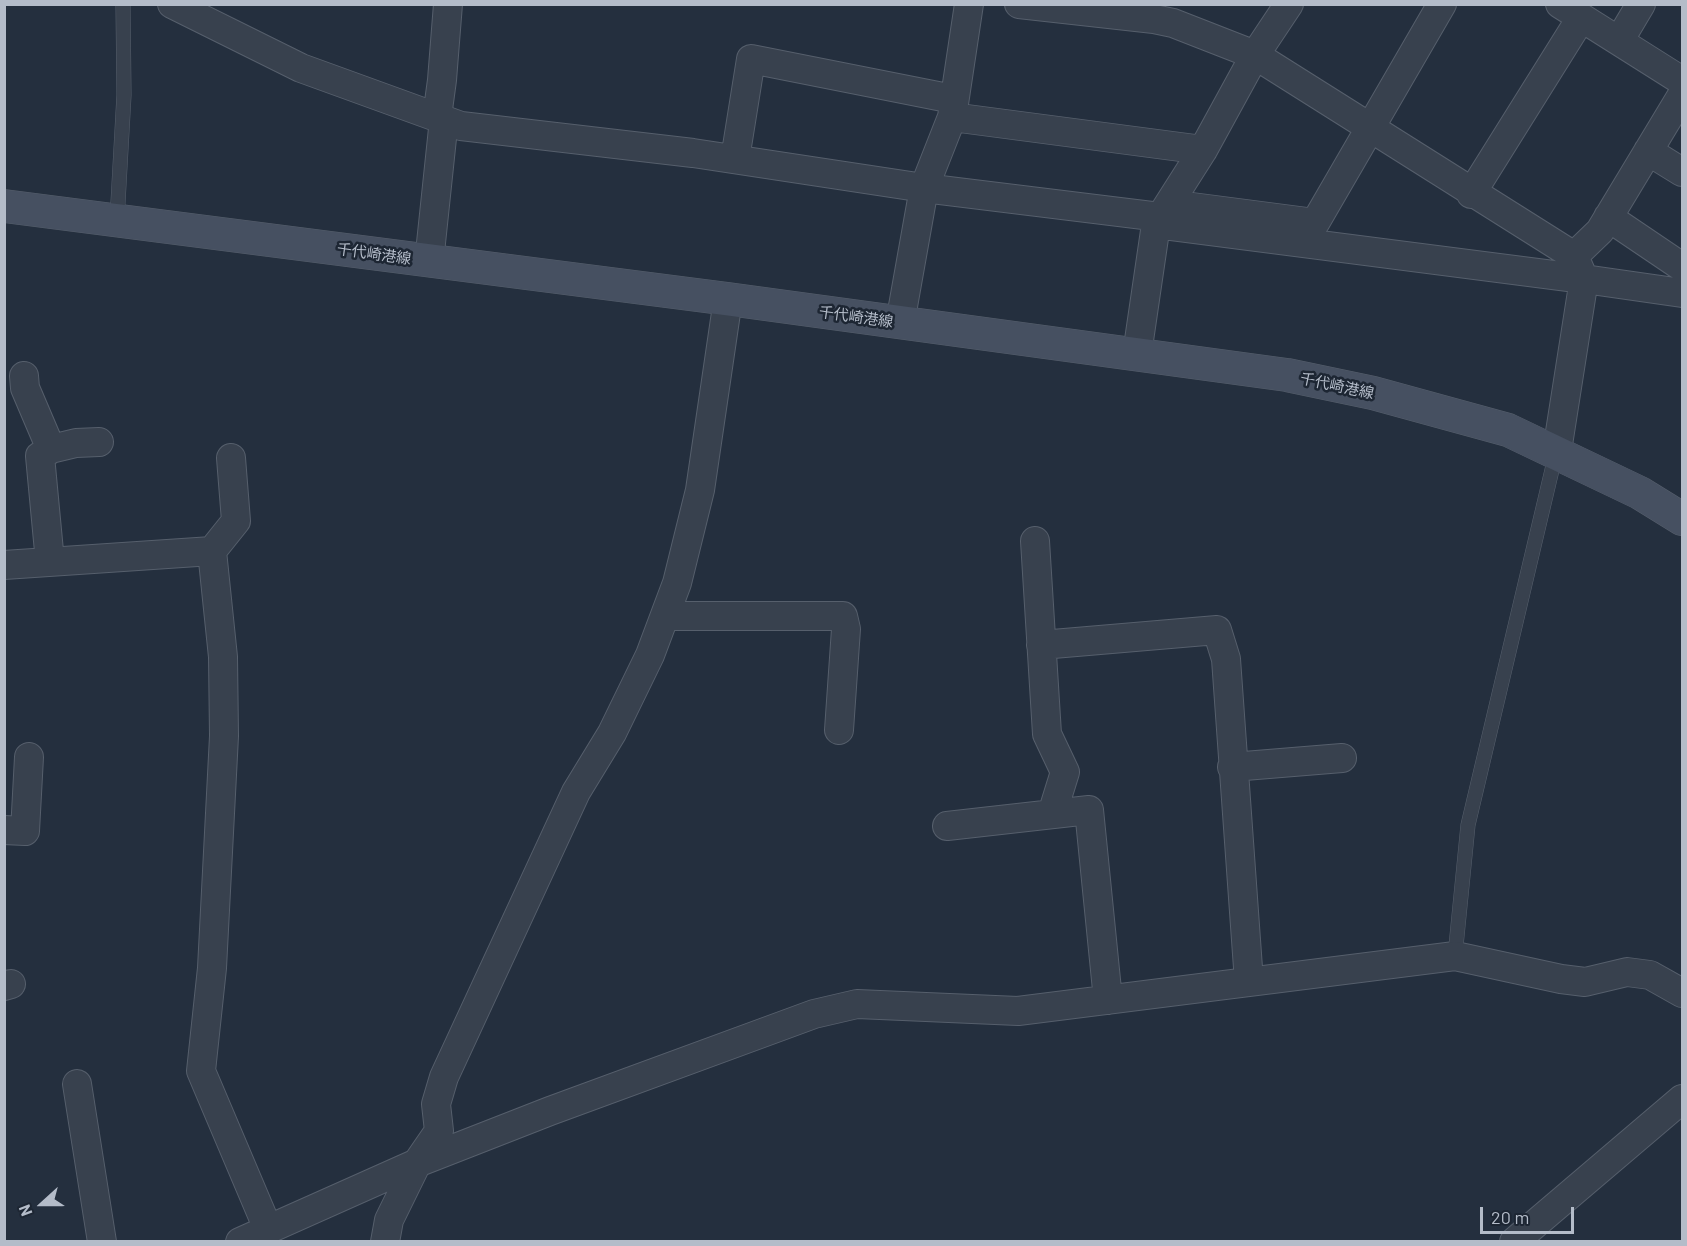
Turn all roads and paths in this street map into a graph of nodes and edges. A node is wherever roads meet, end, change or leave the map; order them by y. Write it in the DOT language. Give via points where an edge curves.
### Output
graph roads {
  1 [pos="123,4"];
  2 [pos="172,4"];
  3 [pos="448,4"];
  4 [pos="969,4"];
  5 [pos="1019,4"];
  6 [pos="1289,4"];
  7 [pos="1442,4"];
  8 [pos="1641,4"];
  9 [pos="1571,11"];
  10 [pos="1156,12"];
  11 [pos="1619,41"];
  12 [pos="1255,56"];
  13 [pos="1683,81"];
  14 [pos="1683,95"];
  15 [pos="952,108"];
  16 [pos="440,118"];
  17 [pos="1369,127"];
  18 [pos="1203,150"];
  19 [pos="1648,151"];
  20 [pos="735,159"];
  21 [pos="1683,172"];
  22 [pos="924,188"];
  23 [pos="1471,194"];
  24 [pos="4,206"];
  25 [pos="1161,215"];
  26 [pos="1608,217"];
  27 [pos="117,220"];
  28 [pos="429,262"];
  29 [pos="1683,267"];
  30 [pos="1579,268"];
  31 [pos="1683,293"];
  32 [pos="728,298"];
  33 [pos="900,323"];
  34 [pos="1137,354"];
  35 [pos="24,376"];
  36 [pos="99,442"];
  37 [pos="51,449"];
  38 [pos="1557,451"];
  39 [pos="231,458"];
  40 [pos="1683,519"];
  41 [pos="1035,541"];
  42 [pos="212,551"];
  43 [pos="50,562"];
  44 [pos="4,565"];
  45 [pos="664,616"];
  46 [pos="1041,645"];
  47 [pos="839,730"];
  48 [pos="29,757"];
  49 [pos="1342,758"];
  50 [pos="1232,767"];
  51 [pos="1052,814"];
  52 [pos="947,826"];
  53 [pos="4,830"];
  54 [pos="1455,956"];
  55 [pos="1250,982"];
  56 [pos="1683,993"];
  57 [pos="1108,1000"];
  58 [pos="77,1084"];
  59 [pos="1683,1099"];
  60 [pos="417,1163"];
  61 [pos="268,1229"];
  62 [pos="102,1242"];
  63 [pos="240,1242"];
  64 [pos="385,1242"];
  65 [pos="1514,1242"];
  1 -- 27 [label="lane" via="124,95"];
  2 -- 16 [label="street" via="301,68"];
  3 -- 16 [label="street"];
  4 -- 15 [label="street"];
  5 -- 10 [label="street"];
  6 -- 12 [label="street"];
  7 -- 17 [label="street"];
  8 -- 11 [label="street"];
  9 -- 11 [label="street"];
  9 -- 23 [label="street"];
  10 -- 12 [label="street" via="1173,23"];
  11 -- 13 [label="street"];
  12 -- 17 [label="street"];
  12 -- 18 [label="street"];
  14 -- 19 [label="street"];
  15 -- 18 [label="street"];
  15 -- 20 [label="street" via="751,59"];
  15 -- 22 [label="street"];
  16 -- 20 [label="street" via="461,126"];
  16 -- 28 [label="street"];
  17 -- 23 [label="street"];
  17 -- 25 [label="street" via="1315,223"];
  18 -- 25 [label="street"];
  19 -- 21 [label="street"];
  19 -- 26 [label="street"];
  20 -- 22 [label="street"];
  22 -- 25 [label="street"];
  22 -- 33 [label="street"];
  23 -- 30 [label="street"];
  24 -- 27 [label="main road, 千代崎港線"];
  25 -- 30 [label="street"];
  25 -- 34 [label="street"];
  26 -- 29 [label="street"];
  26 -- 30 [label="street"];
  27 -- 28 [label="main road, 千代崎港線"];
  28 -- 32 [label="main road, 千代崎港線"];
  30 -- 31 [label="street"];
  30 -- 38 [label="street"];
  32 -- 33 [label="main road, 千代崎港線"];
  32 -- 45 [label="street" via="700,490 677,583"];
  33 -- 34 [label="main road, 千代崎港線"];
  34 -- 38 [label="main road, 千代崎港線" via="1287,375 1373,393 1508,430"];
  35 -- 37 [label="street" via="25,388"];
  36 -- 37 [label="street"];
  37 -- 43 [label="street" via="40,456"];
  38 -- 40 [label="main road, 千代崎港線" via="1640,492"];
  38 -- 54 [label="lane" via="1468,825"];
  39 -- 42 [label="street" via="236,521"];
  41 -- 46 [label="street"];
  42 -- 43 [label="street"];
  42 -- 61 [label="street" via="223,657 224,736 212,968 201,1071"];
  43 -- 44 [label="street"];
  45 -- 47 [label="street" via="843,616 846,629"];
  45 -- 60 [label="street" via="650,655 612,733 576,792 444,1077 436,1104 439,1131"];
  46 -- 50 [label="street" via="1217,630 1226,660"];
  46 -- 51 [label="street" via="1047,734 1065,772"];
  48 -- 53 [label="street" via="25,831"];
  49 -- 50 [label="street"];
  50 -- 55 [label="street"];
  51 -- 52 [label="street"];
  51 -- 57 [label="street" via="1089,810"];
  54 -- 55 [label="street"];
  54 -- 56 [label="street" via="1561,979 1585,981 1627,972 1650,975"];
  55 -- 57 [label="street"];
  57 -- 60 [label="street" via="1018,1011 858,1004 814,1014"];
  58 -- 62 [label="street"];
  59 -- 65 [label="street"];
  60 -- 61 [label="street"];
  60 -- 64 [label="street" via="389,1220"];
  61 -- 63 [label="street"];
}
